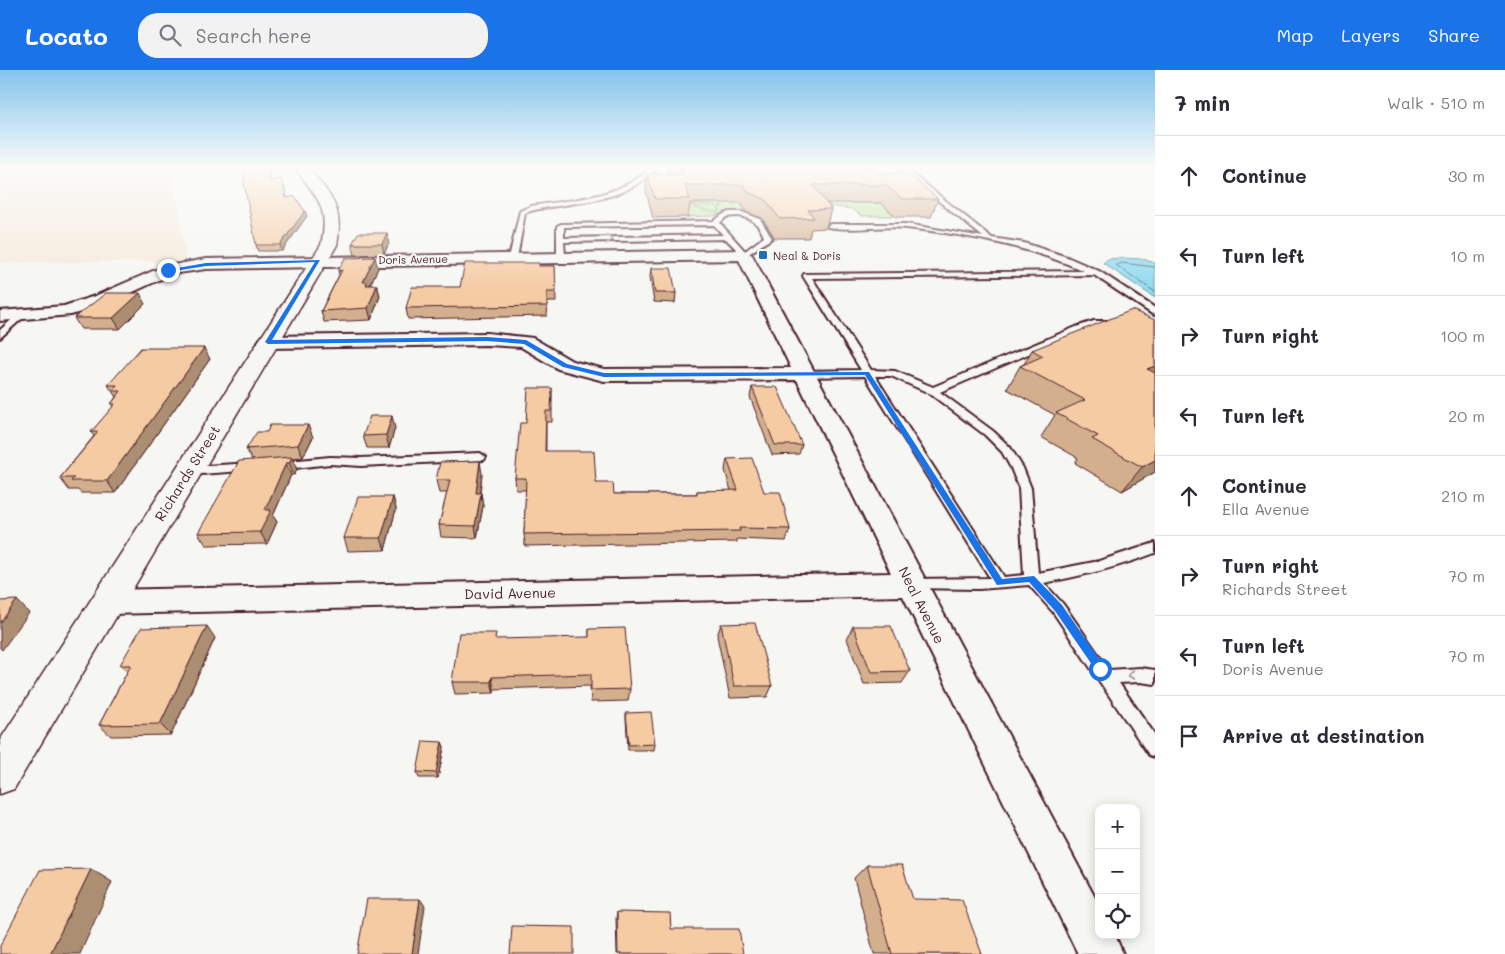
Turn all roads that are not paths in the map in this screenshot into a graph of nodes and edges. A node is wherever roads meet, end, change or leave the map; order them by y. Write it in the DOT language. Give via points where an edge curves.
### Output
graph roads {
  1 [pos="331,209"];
  2 [pos="528,209"];
  3 [pos="952,209"];
  4 [pos="716,224"];
  5 [pos="830,226"];
  6 [pos="560,240"];
  7 [pos="990,240"];
  8 [pos="740,245"];
  9 [pos="513,258"];
  10 [pos="561,258"];
  11 [pos="318,261"];
  12 [pos="1096,273"];
  13 [pos="1155,312"];
  14 [pos="0,316"];
  15 [pos="22,316"];
  16 [pos="1128,323"];
  17 [pos="0,335"];
  18 [pos="268,342"];
  19 [pos="867,373"];
  20 [pos="804,374"];
  21 [pos="933,391"];
  22 [pos="480,457"];
  23 [pos="188,472"];
  24 [pos="1155,548"];
  25 [pos="1031,578"];
  26 [pos="1000,583"];
  27 [pos="912,584"];
  28 [pos="108,602"];
  29 [pos="1106,677"];
  30 [pos="1155,677"];
  31 [pos="1155,749"];
  32 [pos="0,775"];
  33 [pos="1101,954"];
  1 -- 11 [label="street, Richards Street" via="334,227 329,245"];
  2 -- 9 [label="lane" via="522,212"];
  3 -- 7 [label="lane"];
  4 -- 6 [label="lane" via="562,225"];
  4 -- 8 [label="lane"];
  4 -- 8 [label="lane" via="721,217 734,214 757,219 768,238"];
  5 -- 7 [label="lane" via="906,226"];
  6 -- 8 [label="lane, one-way"];
  6 -- 10 [label="lane"];
  7 -- 12 [label="lane" via="1021,245"];
  8 -- 10 [label="street, Doris Avenue"];
  8 -- 20 [label="street, Neal Avenue"];
  9 -- 10 [label="street, Doris Avenue"];
  9 -- 11 [label="street, Doris Avenue"];
  11 -- 15 [label="street, Doris Avenue" via="206,264 168,270 101,300 65,311"];
  11 -- 18 [label="street, Richards Street"];
  12 -- 13 [label="lane"];
  12 -- 19 [label="lane" via="807,276"];
  14 -- 15 [label="street, Doris Avenue"];
  15 -- 17 [label="lane"];
  16 -- 21 [label="lane" via="1094,324"];
  18 -- 20 [label="street" via="487,339 526,342 565,365 604,375"];
  18 -- 23 [label="street, Richards Street"];
  19 -- 20 [label="lane"];
  19 -- 21 [label="lane" via="892,372"];
  19 -- 26 [label="lane"];
  20 -- 27 [label="street, Neal Avenue"];
  21 -- 25 [label="lane" via="989,433 1006,450 1017,468 1025,488"];
  22 -- 23 [label="lane" via="361,462 312,460 298,464"];
  23 -- 28 [label="street, Richards Street"];
  24 -- 25 [label="lane" via="1131,558"];
  25 -- 26 [label="lane"];
  25 -- 29 [label="lane" via="1058,608"];
  26 -- 27 [label="lane"];
  27 -- 28 [label="street, David Avenue"];
  27 -- 33 [label="street, Neal Avenue"];
  28 -- 32 [label="street, Richards Street"];
  30 -- 29 [label="lane, one-way"];
  29 -- 31 [label="lane"];
}
